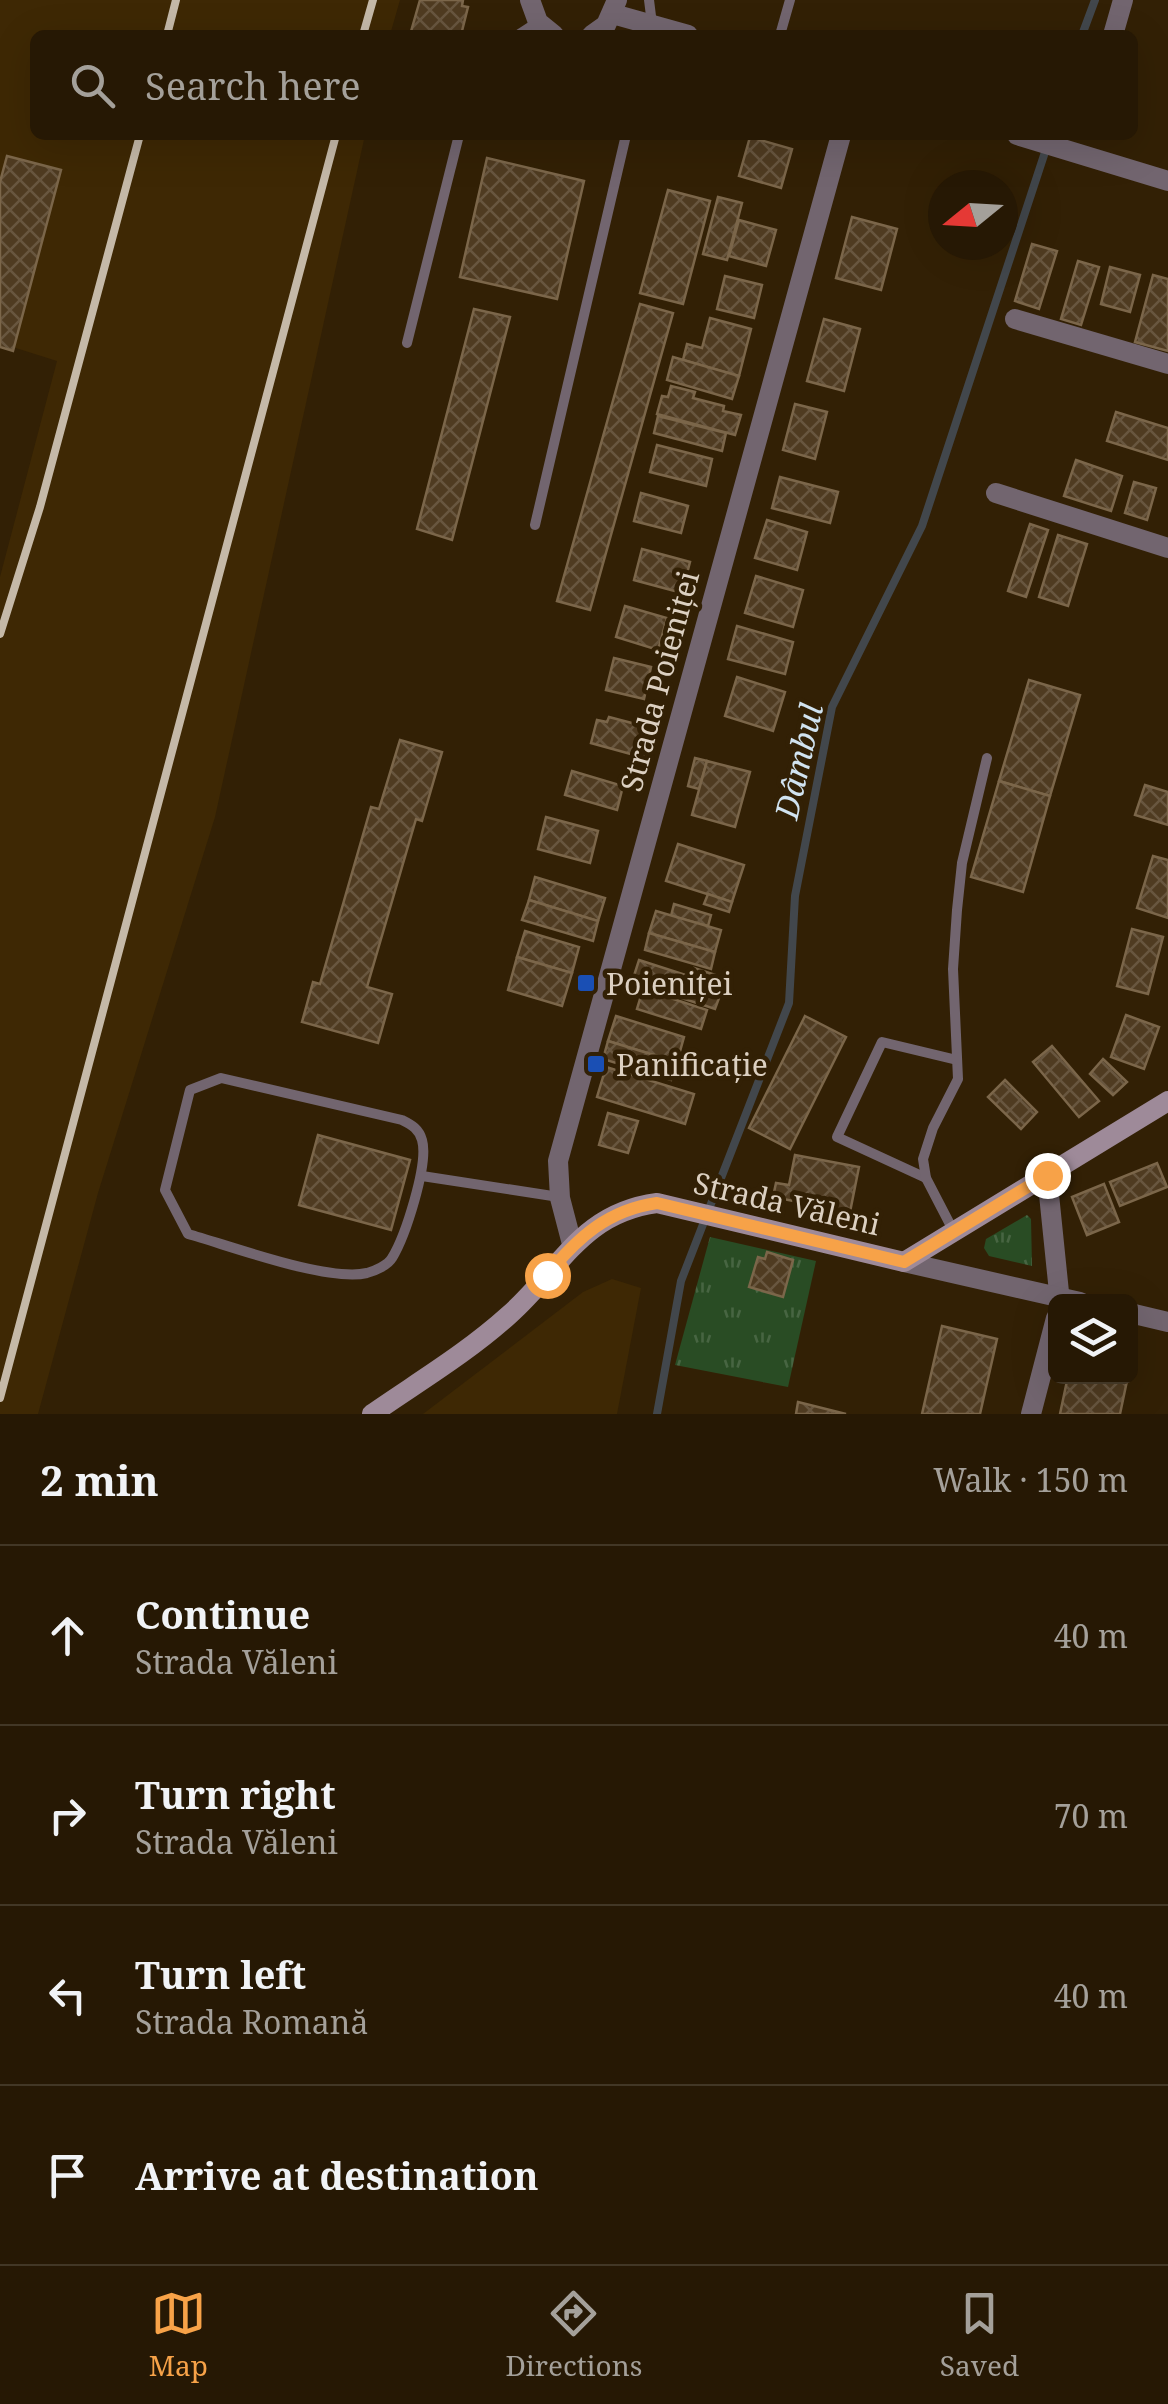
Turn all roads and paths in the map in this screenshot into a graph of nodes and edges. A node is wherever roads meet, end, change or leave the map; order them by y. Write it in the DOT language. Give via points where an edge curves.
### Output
graph roads {
  1 [pos="530,0"];
  2 [pos="649,0"];
  3 [pos="790,0"];
  4 [pos="1124,0"];
  5 [pos="615,7"];
  6 [pos="546,29"];
  7 [pos="651,29"];
  8 [pos="599,30"];
  9 [pos="781,30"];
  10 [pos="1115,30"];
  11 [pos="458,140"];
  12 [pos="625,140"];
  13 [pos="840,140"];
  14 [pos="1053,140"];
  15 [pos="1081,144"];
  16 [pos="1168,181"];
  17 [pos="1015,319"];
  18 [pos="407,344"];
  19 [pos="1168,364"];
  20 [pos="996,493"];
  21 [pos="535,524"];
  22 [pos="1168,548"];
  23 [pos="987,758"];
  24 [pos="956,1060"];
  25 [pos="1168,1101"];
  26 [pos="1047,1175"];
  27 [pos="422,1176"];
  28 [pos="926,1178"];
  29 [pos="560,1198"];
  30 [pos="954,1232"];
  31 [pos="572,1244"];
  32 [pos="904,1262"];
  33 [pos="1066,1294"];
  34 [pos="1048,1296"];
  35 [pos="1138,1316"];
  36 [pos="1168,1322"];
  37 [pos="1048,1349"];
  38 [pos="372,1414"];
  39 [pos="1031,1414"];
  1 -- 6 [label="street"];
  2 -- 7 [label="lane"];
  3 -- 9 [label="lane"];
  4 -- 10 [label="street"];
  5 -- 7 [label="street"];
  5 -- 8 [label="street"];
  11 -- 18 [label="lane"];
  12 -- 21 [label="lane"];
  13 -- 29 [label="street, Strada Poieniței" via="558,1160"];
  14 -- 15 [label="street"];
  15 -- 16 [label="street"];
  17 -- 19 [label="street"];
  20 -- 22 [label="street"];
  23 -- 24 [label="lane" via="960,878"];
  24 -- 28 [label="lane" via="958,1078 923,1159"];
  24 -- 28 [label="lane" via="882,1042 837,1137"];
  25 -- 26 [label="main road"];
  26 -- 30 [label="main road"];
  26 -- 33 [label="street"];
  27 -- 27 [label="lane" via="423,1142 402,1120 221,1078 190,1090 165,1190 188,1234 350,1275 371,1273 391,1260"];
  27 -- 29 [label="lane"];
  28 -- 30 [label="lane"];
  29 -- 31 [label="street, Strada Poieniței"];
  30 -- 32 [label="main road"];
  31 -- 32 [label="main road, Strada Văleni" via="613,1214 657,1203"];
  31 -- 38 [label="main road, Strada Văleni" via="511,1314"];
  32 -- 34 [label="street, Strada Văleni"];
  35 -- 36 [label="street"];
  37 -- 39 [label="street"];
}
